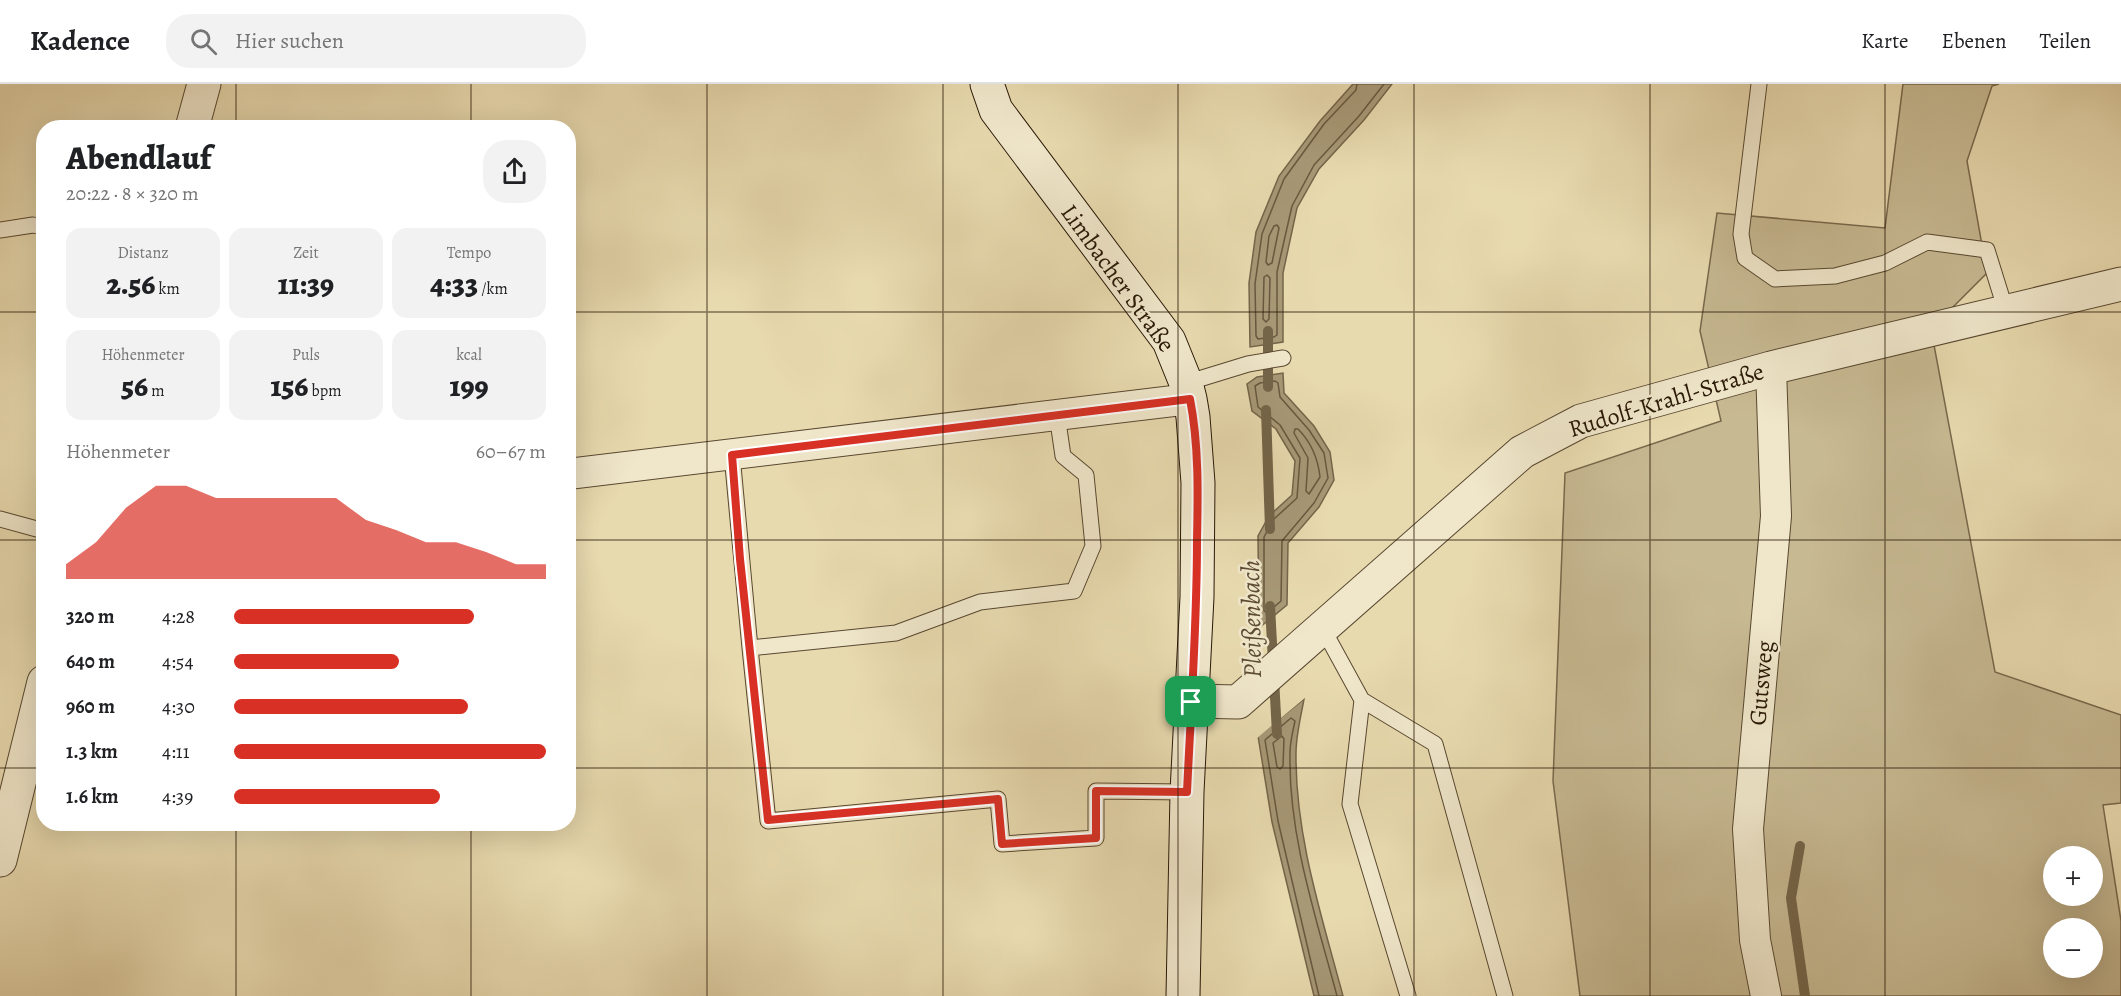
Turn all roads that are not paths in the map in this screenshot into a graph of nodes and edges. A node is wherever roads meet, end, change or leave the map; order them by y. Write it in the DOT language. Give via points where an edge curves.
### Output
graph roads {
  1 [pos="204,84"];
  2 [pos="987,84"];
  3 [pos="1758,84"];
  4 [pos="194,120"];
  5 [pos="36,226"];
  6 [pos="0,230"];
  7 [pos="2121,284"];
  8 [pos="2006,310"];
  9 [pos="1283,358"];
  10 [pos="1771,368"];
  11 [pos="1188,391"];
  12 [pos="1057,415"];
  13 [pos="732,455"];
  14 [pos="576,473"];
  15 [pos="0,519"];
  16 [pos="36,529"];
  17 [pos="1316,633"];
  18 [pos="750,648"];
  19 [pos="1362,700"];
  20 [pos="1191,702"];
  21 [pos="36,714"];
  22 [pos="1187,792"];
  23 [pos="0,860"];
  24 [pos="1183,996"];
  25 [pos="1408,996"];
  26 [pos="1505,996"];
  27 [pos="1766,996"];
  1 -- 4 [label="street"];
  2 -- 11 [label="street, Limbacher Straße" via="996,110 1168,341"];
  3 -- 8 [label="lane" via="1741,234 1745,258 1775,279 1835,276 1885,263 1927,242 1987,250"];
  5 -- 6 [label="lane"];
  7 -- 8 [label="street, Rudolf-Krahl-Straße"];
  8 -- 10 [label="street, Rudolf-Krahl-Straße"];
  9 -- 11 [label="lane" via="1248,364"];
  10 -- 17 [label="street, Rudolf-Krahl-Straße" via="1581,421 1522,452"];
  10 -- 27 [label="street, Gutsweg" via="1776,516 1748,829 1755,940"];
  11 -- 12 [label="street"];
  11 -- 20 [label="street, Limbacher Straße" via="1198,483"];
  12 -- 13 [label="street"];
  12 -- 18 [label="lane" via="1064,456 1086,476 1093,546 1074,591 980,602 896,633"];
  13 -- 14 [label="street"];
  13 -- 18 [label="lane"];
  15 -- 16 [label="lane"];
  17 -- 19 [label="lane"];
  17 -- 20 [label="street, Rudolf-Krahl-Straße" via="1238,702"];
  18 -- 22 [label="lane" via="768,820 998,799 1002,844 1096,838 1096,791"];
  19 -- 25 [label="lane" via="1350,804"];
  19 -- 26 [label="lane" via="1435,744"];
  20 -- 22 [label="street, Limbacher Straße"];
  21 -- 23 [label="street"];
  22 -- 24 [label="street, Limbacher Straße"];
}
